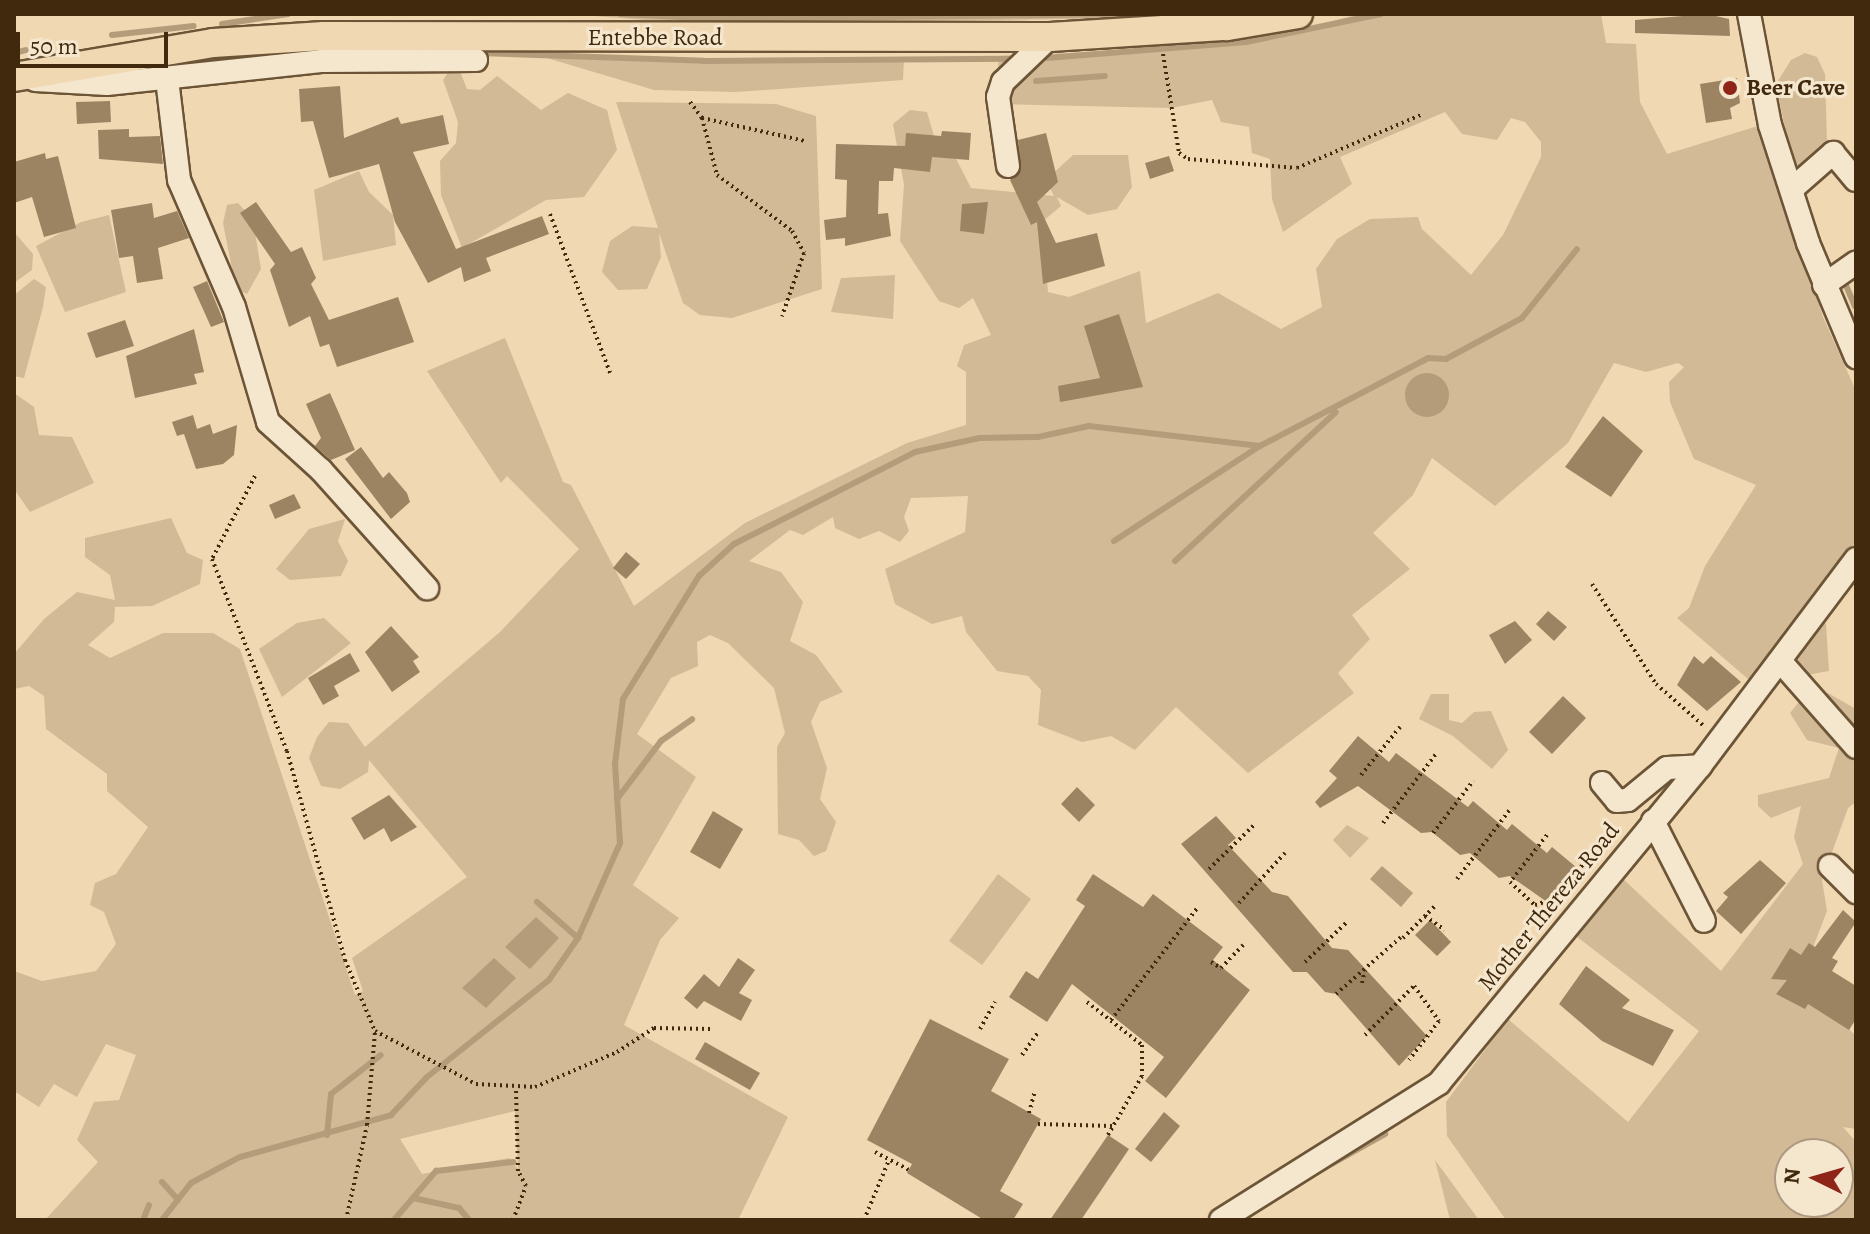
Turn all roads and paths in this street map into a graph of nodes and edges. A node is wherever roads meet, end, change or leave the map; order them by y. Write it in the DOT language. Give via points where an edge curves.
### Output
graph roads {
  1 [pos="1298,14"];
  2 [pos="1749,14"];
  3 [pos="1050,37"];
  4 [pos="1163,56"];
  5 [pos="476,60"];
  6 [pos="14,78"];
  7 [pos="167,79"];
  8 [pos="690,102"];
  9 [pos="1423,114"];
  10 [pos="702,118"];
  11 [pos="805,141"];
  12 [pos="1008,166"];
  13 [pos="1856,180"];
  14 [pos="1792,189"];
  15 [pos="550,214"];
  16 [pos="1856,263"];
  17 [pos="1824,285"];
  18 [pos="782,316"];
  19 [pos="1856,357"];
  20 [pos="610,373"];
  21 [pos="255,476"];
  22 [pos="1856,559"];
  23 [pos="1592,584"];
  24 [pos="427,588"];
  25 [pos="1781,662"];
  26 [pos="1400,727"];
  27 [pos="1721,741"];
  28 [pos="1856,747"];
  29 [pos="1436,754"];
  30 [pos="1700,766"];
  31 [pos="1361,775"];
  32 [pos="1473,781"];
  33 [pos="1602,783"];
  34 [pos="1511,808"];
  35 [pos="1653,821"];
  36 [pos="1256,823"];
  37 [pos="1383,823"];
  38 [pos="1433,833"];
  39 [pos="1547,835"];
  40 [pos="1285,853"];
  41 [pos="1585,862"];
  42 [pos="1830,866"];
  43 [pos="1209,869"];
  44 [pos="1457,879"];
  45 [pos="1856,892"];
  46 [pos="1239,903"];
  47 [pos="1436,905"];
  48 [pos="1198,907"];
  49 [pos="1425,916"];
  50 [pos="1704,921"];
  51 [pos="1347,922"];
  52 [pos="1445,930"];
  53 [pos="1243,945"];
  54 [pos="1211,962"];
  55 [pos="1305,962"];
  56 [pos="1365,968"];
  57 [pos="1350,976"];
  58 [pos="1362,983"];
  59 [pos="1336,994"];
  60 [pos="995,1002"];
  61 [pos="1087,1002"];
  62 [pos="1111,1020"];
  63 [pos="712,1029"];
  64 [pos="980,1029"];
  65 [pos="375,1031"];
  66 [pos="1038,1032"];
  67 [pos="1365,1035"];
  68 [pos="1022,1055"];
  69 [pos="1409,1060"];
  70 [pos="516,1086"];
  71 [pos="1035,1091"];
  72 [pos="1029,1113"];
  73 [pos="1038,1124"];
  74 [pos="1113,1126"];
  75 [pos="1108,1135"];
  76 [pos="875,1152"];
  77 [pos="889,1160"];
  78 [pos="909,1170"];
  79 [pos="1227,1218"];
  80 [pos="346,1220"];
  81 [pos="513,1220"];
  82 [pos="864,1220"];
  1 -- 3 [label="main road, Entebbe Road" via="1227,26"];
  2 -- 14 [label="street" via="1770,125"];
  3 -- 6 [label="main road, Entebbe Road" via="372,34 213,43"];
  3 -- 12 [label="street" via="1003,82 998,97"];
  4 -- 9 [label="path" via="1179,153 1188,159 1297,168"];
  5 -- 7 [label="street" via="321,61"];
  6 -- 7 [label="street" via="107,84"];
  7 -- 24 [label="street" via="179,180 234,307 268,422 321,470"];
  8 -- 10 [label="path"];
  10 -- 11 [label="path"];
  10 -- 18 [label="path" via="717,175 792,231 804,253"];
  13 -- 14 [label="street" via="1833,153"];
  14 -- 17 [label="street"];
  15 -- 20 [label="path"];
  16 -- 17 [label="street"];
  17 -- 19 [label="street"];
  21 -- 65 [label="path" via="212,559 287,751 345,960"];
  22 -- 25 [label="street, Mother Thereza Road"];
  23 -- 27 [label="path" via="1656,684"];
  25 -- 27 [label="street, Mother Thereza Road"];
  25 -- 28 [label="street"];
  26 -- 31 [label="path"];
  27 -- 30 [label="street, Mother Thereza Road"];
  29 -- 37 [label="path"];
  30 -- 33 [label="street" via="1667,768 1628,800 1617,801"];
  30 -- 35 [label="street, Mother Thereza Road"];
  32 -- 38 [label="path"];
  34 -- 44 [label="path"];
  35 -- 50 [label="street"];
  35 -- 79 [label="street, Mother Thereza Road" via="1439,1083"];
  36 -- 43 [label="path"];
  39 -- 41 [label="path" via="1510,882 1535,905 1554,899"];
  40 -- 46 [label="path"];
  42 -- 45 [label="street"];
  47 -- 49 [label="path"];
  48 -- 62 [label="path"];
  49 -- 52 [label="path"];
  49 -- 56 [label="path"];
  51 -- 55 [label="path"];
  53 -- 54 [label="path" via="1221,968"];
  56 -- 57 [label="path"];
  56 -- 58 [label="path"];
  56 -- 59 [label="path"];
  60 -- 64 [label="path"];
  61 -- 62 [label="path"];
  62 -- 74 [label="path" via="1142,1045 1142,1076"];
  63 -- 70 [label="path" via="654,1028 617,1052 535,1087"];
  65 -- 70 [label="path" via="476,1084"];
  65 -- 80 [label="path" via="367,1122"];
  66 -- 68 [label="path"];
  67 -- 69 [label="path" via="1414,986 1439,1021"];
  70 -- 81 [label="path" via="518,1171 526,1186"];
  71 -- 72 [label="path"];
  73 -- 74 [label="path"];
  74 -- 75 [label="path"];
  76 -- 77 [label="path"];
  77 -- 78 [label="path"];
  77 -- 82 [label="path"];
}
